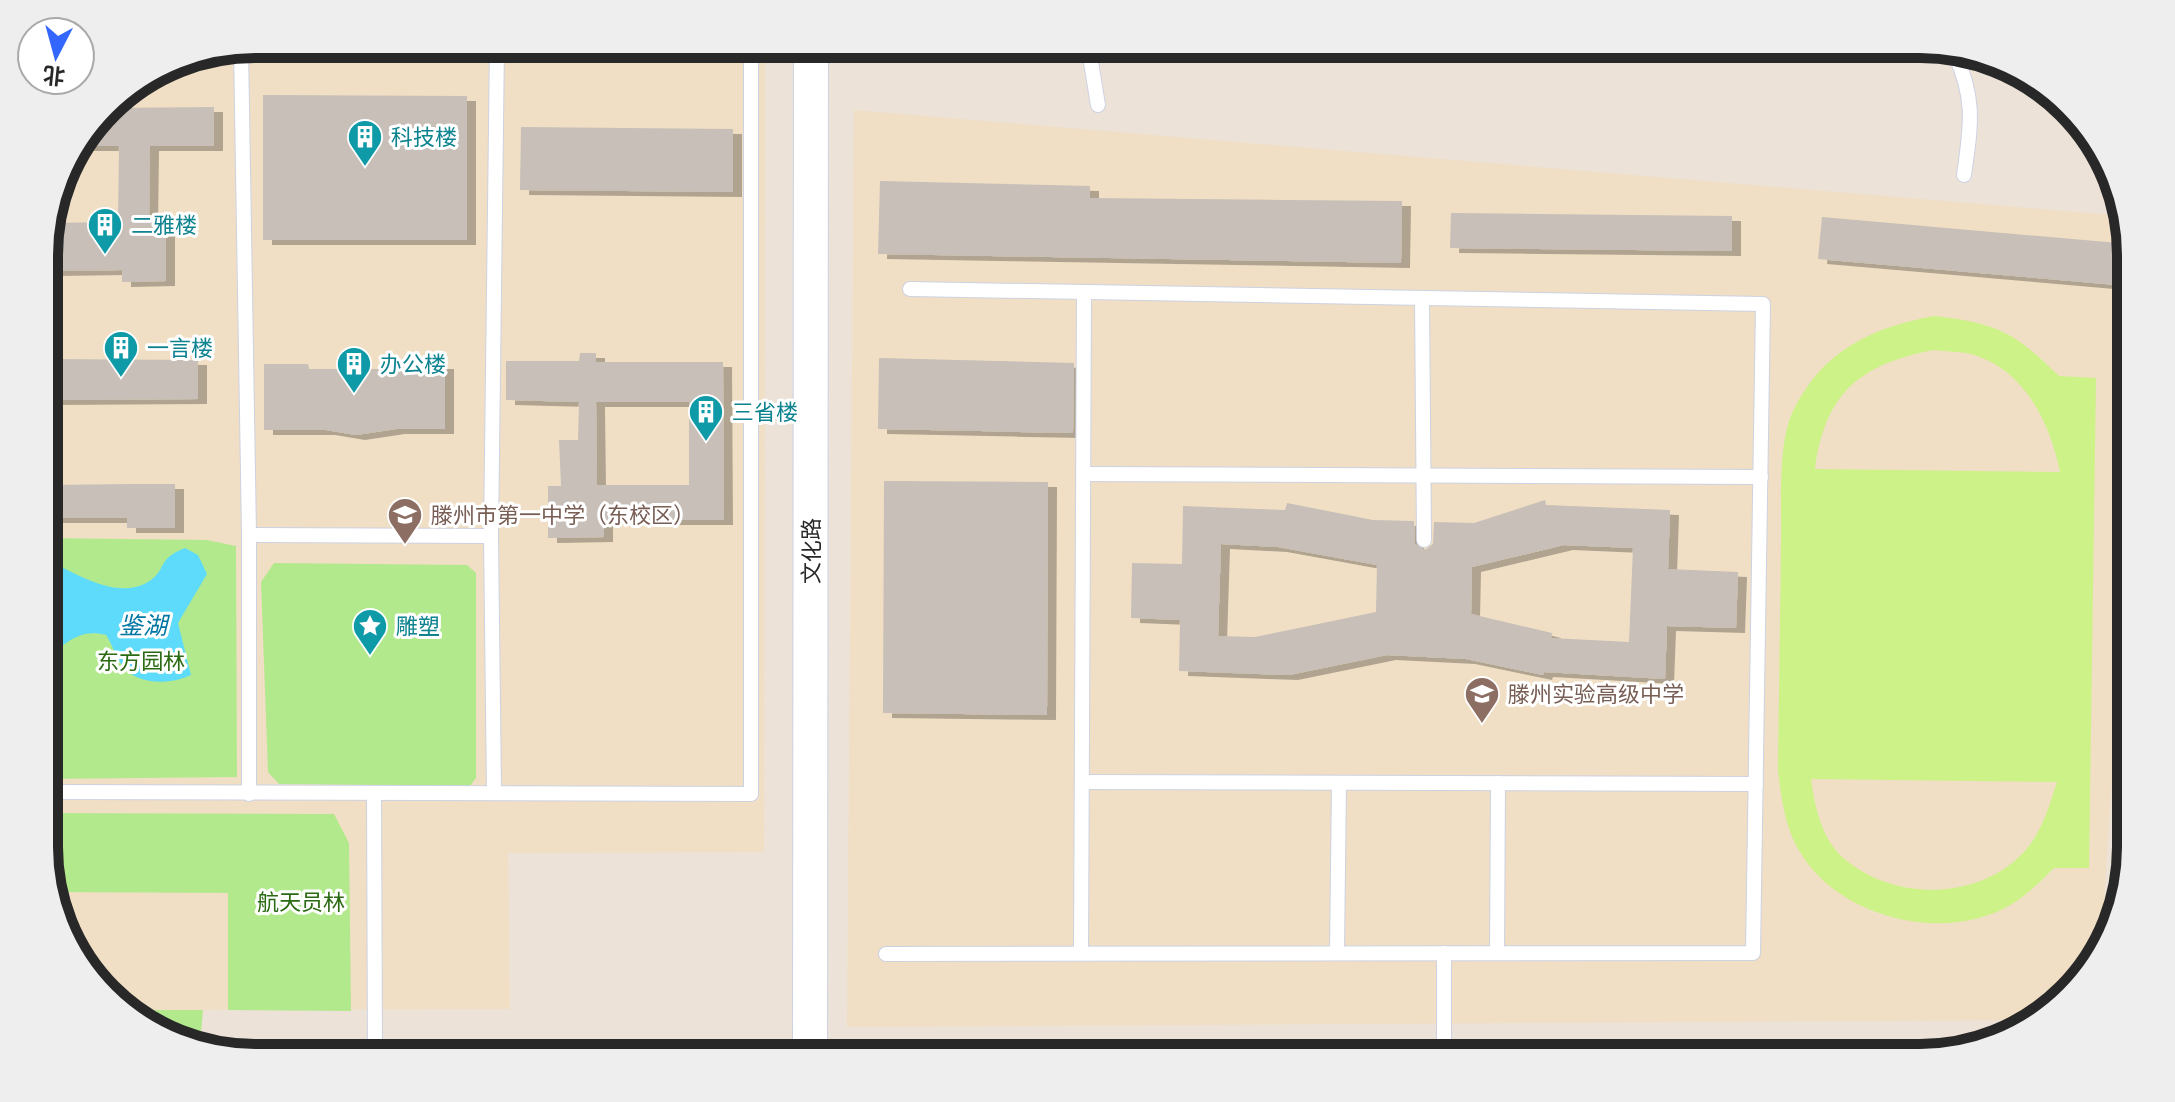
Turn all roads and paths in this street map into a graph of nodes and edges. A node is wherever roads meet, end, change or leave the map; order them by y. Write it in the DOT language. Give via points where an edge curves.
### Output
graph roads {
  1 [pos="241,58"];
  2 [pos="497,58"];
  3 [pos="751,58"];
  4 [pos="811,58"];
  5 [pos="1090,58"];
  6 [pos="1959,62"];
  7 [pos="1098,105"];
  8 [pos="1964,175"];
  9 [pos="910,289"];
  10 [pos="1084,292"];
  11 [pos="1422,299"];
  12 [pos="1084,474"];
  13 [pos="1761,477"];
  14 [pos="1423,478"];
  15 [pos="249,535"];
  16 [pos="491,536"];
  17 [pos="1424,540"];
  18 [pos="1082,782"];
  19 [pos="1339,783"];
  20 [pos="1498,783"];
  21 [pos="1756,784"];
  22 [pos="58,792"];
  23 [pos="374,793"];
  24 [pos="494,793"];
  25 [pos="249,794"];
  26 [pos="1337,952"];
  27 [pos="1081,953"];
  28 [pos="1444,953"];
  29 [pos="1497,953"];
  30 [pos="886,954"];
  31 [pos="375,1044"];
  32 [pos="810,1044"];
  33 [pos="1444,1044"];
  1 -- 15 [label="lane"];
  2 -- 16 [label="lane"];
  3 -- 24 [label="lane" via="751,794"];
  4 -- 32 [label="street, 文化路"];
  5 -- 7 [label="lane"];
  6 -- 8 [label="lane" via="1973,115"];
  9 -- 10 [label="lane"];
  10 -- 11 [label="lane"];
  10 -- 12 [label="lane"];
  11 -- 13 [label="lane" via="1763,304"];
  11 -- 14 [label="lane"];
  12 -- 14 [label="lane"];
  12 -- 18 [label="lane"];
  13 -- 14 [label="lane"];
  13 -- 21 [label="lane"];
  14 -- 17 [label="lane"];
  15 -- 16 [label="lane"];
  15 -- 25 [label="lane"];
  16 -- 24 [label="lane"];
  18 -- 19 [label="lane"];
  18 -- 27 [label="lane"];
  19 -- 20 [label="lane"];
  19 -- 26 [label="lane"];
  20 -- 21 [label="lane"];
  20 -- 29 [label="lane"];
  21 -- 29 [label="lane" via="1753,953"];
  22 -- 25 [label="lane"];
  23 -- 24 [label="lane"];
  23 -- 25 [label="lane"];
  23 -- 31 [label="lane"];
  26 -- 27 [label="lane"];
  26 -- 28 [label="lane"];
  27 -- 30 [label="lane"];
  28 -- 29 [label="lane"];
  28 -- 33 [label="lane"];
}
